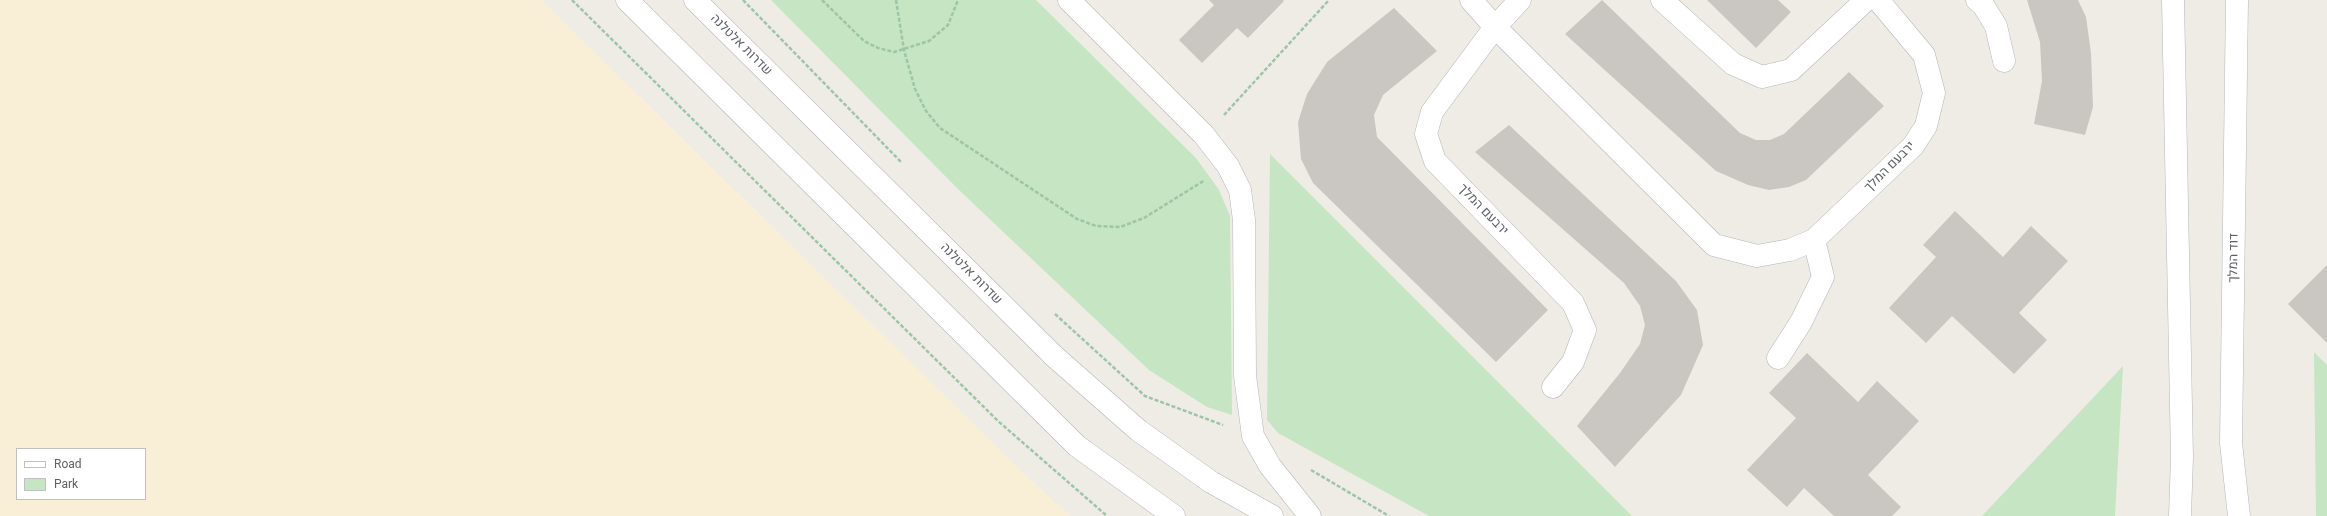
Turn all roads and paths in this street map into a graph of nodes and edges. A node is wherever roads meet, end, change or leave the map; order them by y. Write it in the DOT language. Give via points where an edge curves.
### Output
graph roads {
  1 [pos="572,0"];
  2 [pos="627,0"];
  3 [pos="695,0"];
  4 [pos="743,0"];
  5 [pos="822,0"];
  6 [pos="896,0"];
  7 [pos="958,0"];
  8 [pos="1069,0"];
  9 [pos="1329,0"];
  10 [pos="1471,0"];
  11 [pos="1520,0"];
  12 [pos="1662,0"];
  13 [pos="1866,0"];
  14 [pos="1878,0"];
  15 [pos="1977,0"];
  16 [pos="2174,0"];
  17 [pos="2237,0"];
  18 [pos="1495,27"];
  19 [pos="904,50"];
  20 [pos="2004,61"];
  21 [pos="1204,136"];
  22 [pos="903,164"];
  23 [pos="1228,166"];
  24 [pos="1814,240"];
  25 [pos="1054,313"];
  26 [pos="1778,358"];
  27 [pos="1553,387"];
  28 [pos="1253,436"];
  29 [pos="1307,468"];
  30 [pos="1108,516"];
  31 [pos="1174,516"];
  32 [pos="1272,516"];
  33 [pos="1310,516"];
  34 [pos="1389,516"];
  35 [pos="2180,516"];
  36 [pos="2239,516"];
  1 -- 30 [label="path" via="998,421"];
  2 -- 31 [label="street" via="1077,446"];
  3 -- 32 [label="street, שדרות אלטלנה" via="1055,357 1138,430 1211,482"];
  4 -- 22 [label="path"];
  5 -- 19 [label="path" via="864,41 894,52"];
  6 -- 19 [label="path"];
  7 -- 19 [label="path" via="948,25 929,41"];
  8 -- 21 [label="street"];
  9 -- 21 [label="path"];
  10 -- 18 [label="street, ירבעם המלך"];
  11 -- 18 [label="street, ירבעם המלך"];
  12 -- 13 [label="street" via="1733,64 1762,77 1791,70"];
  14 -- 24 [label="street, ירבעם המלך" via="1924,55 1934,93 1926,126 1913,146"];
  15 -- 20 [label="street" via="1996,26"];
  16 -- 35 [label="street" via="2182,457"];
  17 -- 36 [label="street, דוד המלך" via="2231,442"];
  18 -- 24 [label="street, ירבעם המלך" via="1714,245 1757,256 1790,250"];
  18 -- 27 [label="street, ירבעם המלך" via="1432,112 1426,134 1435,160 1573,303 1585,330 1573,362"];
  19 -- 23 [label="path" via="915,89 926,111 940,128 1077,219 1096,226 1120,227 1144,218"];
  21 -- 23 [label="street"];
  23 -- 28 [label="street" via="1240,190 1244,220 1245,376"];
  24 -- 26 [label="street" via="1823,277 1801,322"];
  25 -- 28 [label="path" via="1145,396"];
  28 -- 33 [label="street" via="1270,466"];
  29 -- 34 [label="path"];
}
